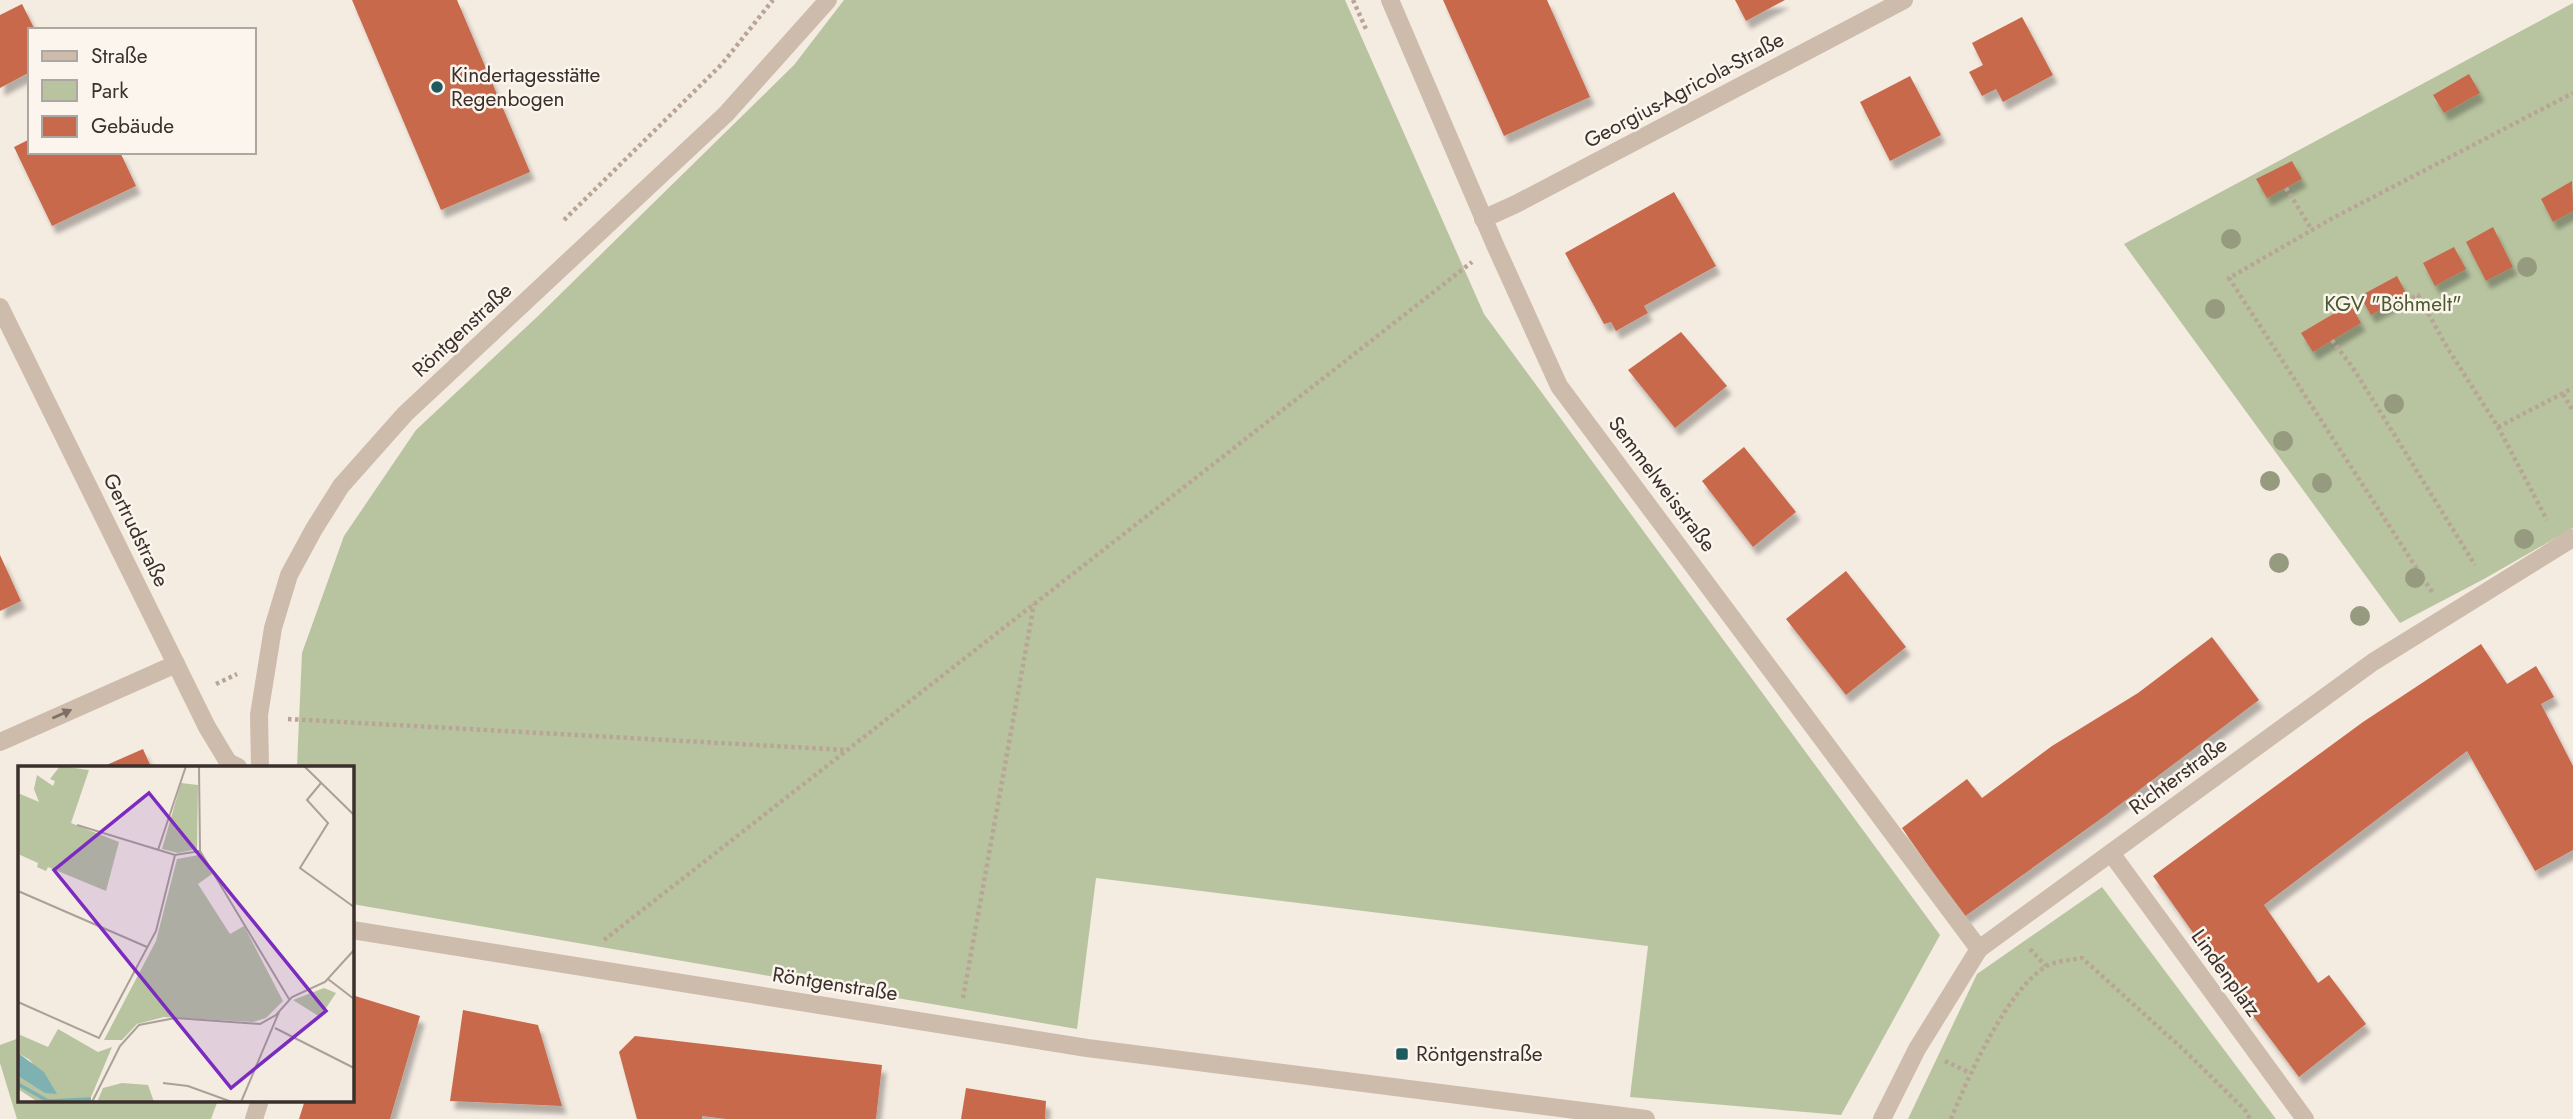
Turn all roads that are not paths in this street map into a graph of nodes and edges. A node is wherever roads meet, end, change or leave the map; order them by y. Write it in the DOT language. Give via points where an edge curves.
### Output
graph roads {
  1 [pos="828,0"];
  2 [pos="1390,0"];
  3 [pos="1904,0"];
  4 [pos="1483,219"];
  5 [pos="0,307"];
  6 [pos="2568,546"];
  7 [pos="176,664"];
  8 [pos="0,742"];
  9 [pos="236,766"];
  10 [pos="260,766"];
  11 [pos="2111,853"];
  12 [pos="354,930"];
  13 [pos="1979,949"];
  14 [pos="259,1102"];
  15 [pos="254,1119"];
  16 [pos="1646,1119"];
  17 [pos="1882,1119"];
  18 [pos="2305,1119"];
  1 -- 10 [label="street, Röntgenstraße" via="726,114 405,414 341,486 289,575 273,628 258,715"];
  2 -- 4 [label="street, Semmelweisstraße"];
  3 -- 4 [label="street, Georgius-Agricola-Straße"];
  4 -- 13 [label="street, Semmelweisstraße" via="1559,386"];
  5 -- 7 [label="street, Gertrudstraße"];
  6 -- 11 [label="street, Richterstraße" via="2373,662"];
  8 -- 7 [label="street, one-way"];
  7 -- 9 [label="street, Gertrudstraße" via="214,740 228,762"];
  11 -- 13 [label="street, Richterstraße"];
  11 -- 18 [label="street, Lindenplatz"];
  12 -- 16 [label="street, Röntgenstraße" via="1087,1048"];
  13 -- 17 [label="street, Richterstraße" via="1917,1049"];
  14 -- 15 [label="street"];
}
